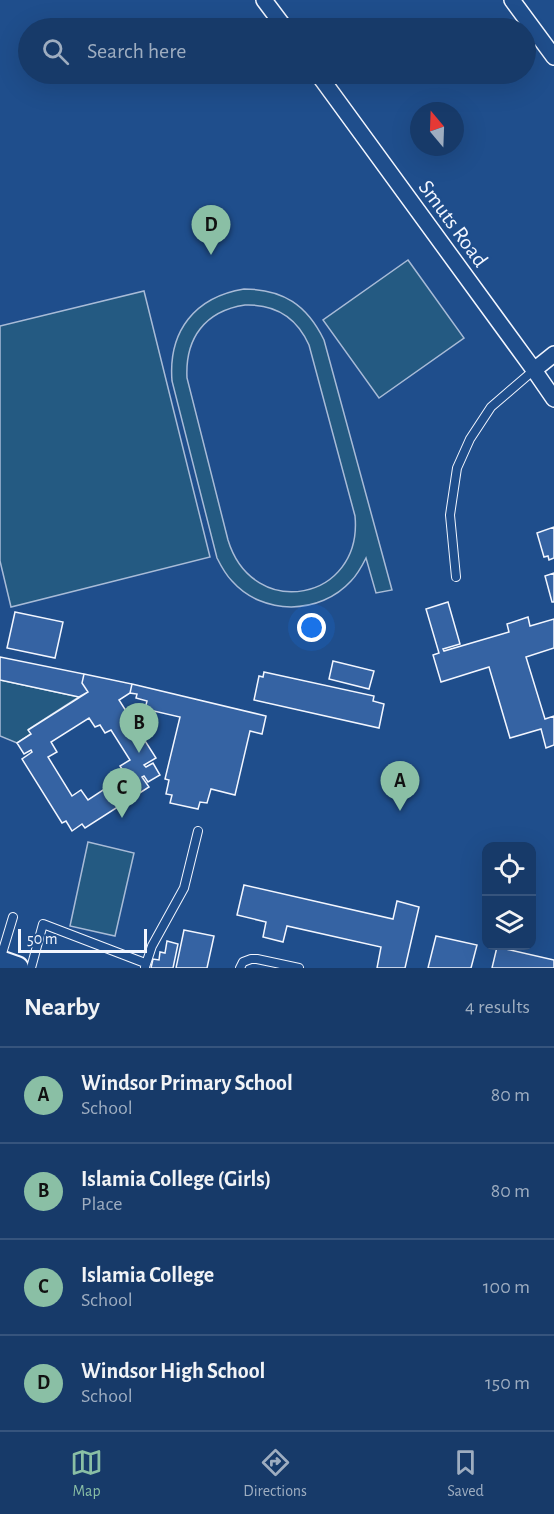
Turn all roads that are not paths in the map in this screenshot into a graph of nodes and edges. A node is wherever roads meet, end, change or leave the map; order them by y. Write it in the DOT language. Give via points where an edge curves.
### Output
graph roads {
  1 [pos="264,0"];
  2 [pos="512,0"];
  3 [pos="278,18"];
  4 [pos="525,18"];
  5 [pos="536,33"];
  6 [pos="554,57"];
  7 [pos="325,84"];
  8 [pos="554,354"];
  9 [pos="534,370"];
  10 [pos="554,399"];
  11 [pos="456,577"];
  12 [pos="198,831"];
  13 [pos="13,917"];
  14 [pos="11,965"];
  15 [pos="145,966"];
  16 [pos="240,968"];
  17 [pos="299,968"];
  1 -- 3 [label="street"];
  2 -- 4 [label="street"];
  5 -- 6 [label="street"];
  7 -- 9 [label="street, Smuts Road"];
  8 -- 9 [label="street"];
  9 -- 10 [label="street, Smuts Road"];
  9 -- 11 [label="lane" via="491,407 456,468 450,514"];
  12 -- 15 [label="lane" via="184,888"];
  13 -- 14 [label="lane"];
  14 -- 15 [label="lane" via="43,924"];
  16 -- 17 [label="lane" via="251,958"];
}
